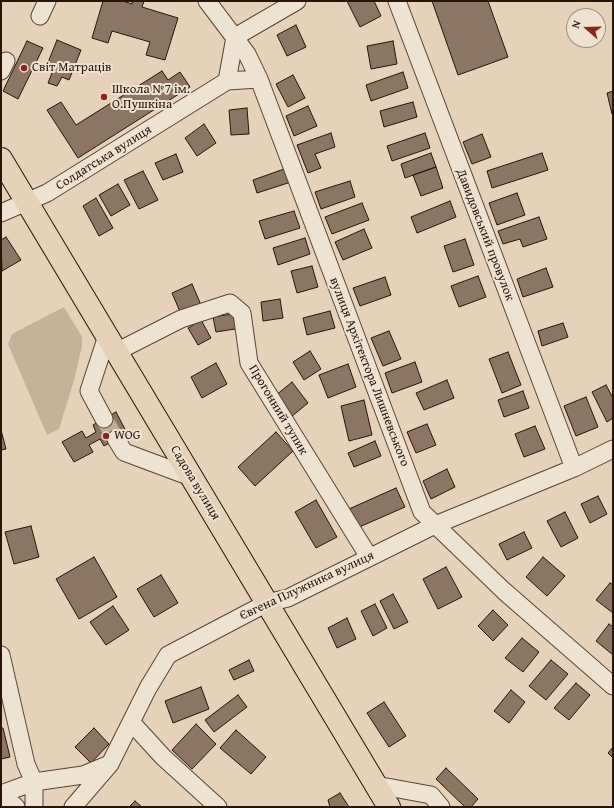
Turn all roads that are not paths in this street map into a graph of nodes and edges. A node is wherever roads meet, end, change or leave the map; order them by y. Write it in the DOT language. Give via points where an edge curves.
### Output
graph roads {
  1 [pos="207,1"];
  2 [pos="271,1"];
  3 [pos="397,1"];
  4 [pos="293,3"];
  5 [pos="235,37"];
  6 [pos="259,79"];
  7 [pos="227,81"];
  8 [pos="2,162"];
  9 [pos="26,202"];
  10 [pos="1,213"];
  11 [pos="112,344"];
  12 [pos="104,419"];
  13 [pos="116,439"];
  14 [pos="613,449"];
  15 [pos="574,468"];
  16 [pos="191,477"];
  17 [pos="435,525"];
  18 [pos="369,557"];
  19 [pos="267,603"];
  20 [pos="1,655"];
  21 [pos="613,686"];
  22 [pos="130,722"];
  23 [pos="110,764"];
  24 [pos="34,782"];
  25 [pos="376,785"];
  26 [pos="1,794"];
  27 [pos="16,807"];
  28 [pos="34,807"];
  29 [pos="73,807"];
  30 [pos="218,807"];
  31 [pos="389,807"];
  32 [pos="440,807"];
  1 -- 5 [label="street, вулиця Архітектора Лишневського"];
  2 -- 4 [label="street"];
  3 -- 15 [label="street, Давидовський провулок"];
  4 -- 5 [label="street"];
  5 -- 6 [label="street, вулиця Архітектора Лишневського"];
  5 -- 7 [label="street"];
  6 -- 7 [label="street"];
  6 -- 17 [label="street, вулиця Архітектора Лишневського" via="422,512"];
  7 -- 9 [label="street, Солдатська вулиця" via="47,193"];
  8 -- 9 [label="main road, Садова вулиця"];
  9 -- 10 [label="street, Солдатська вулиця"];
  9 -- 11 [label="main road, Садова вулиця"];
  11 -- 12 [label="street" via="89,391"];
  11 -- 16 [label="main road, Садова вулиця"];
  11 -- 18 [label="street, Прогонний тупик" via="230,303 242,313 249,363"];
  13 -- 16 [label="street" via="124,452"];
  14 -- 15 [label="street, Євгена Плужника вулиця"];
  15 -- 17 [label="street, Євгена Плужника вулиця"];
  16 -- 19 [label="main road, Садова вулиця"];
  17 -- 18 [label="street, Євгена Плужника вулиця"];
  17 -- 21 [label="street, вулиця Архітектора Лишневського" via="504,591"];
  18 -- 19 [label="street, Євгена Плужника вулиця" via="288,598"];
  19 -- 22 [label="street, Євгена Плужника вулиця" via="168,655"];
  19 -- 25 [label="main road, Садова вулиця"];
  20 -- 24 [label="street" via="26,764"];
  22 -- 23 [label="street, Євгена Плужника вулиця"];
  22 -- 30 [label="street" via="163,757"];
  23 -- 24 [label="street" via="83,775"];
  23 -- 29 [label="street, Євгена Плужника вулиця"];
  24 -- 26 [label="street"];
  24 -- 28 [label="street"];
  25 -- 31 [label="main road, Садова вулиця"];
  25 -- 32 [label="street" via="431,795"];
  26 -- 27 [label="street"];
}
